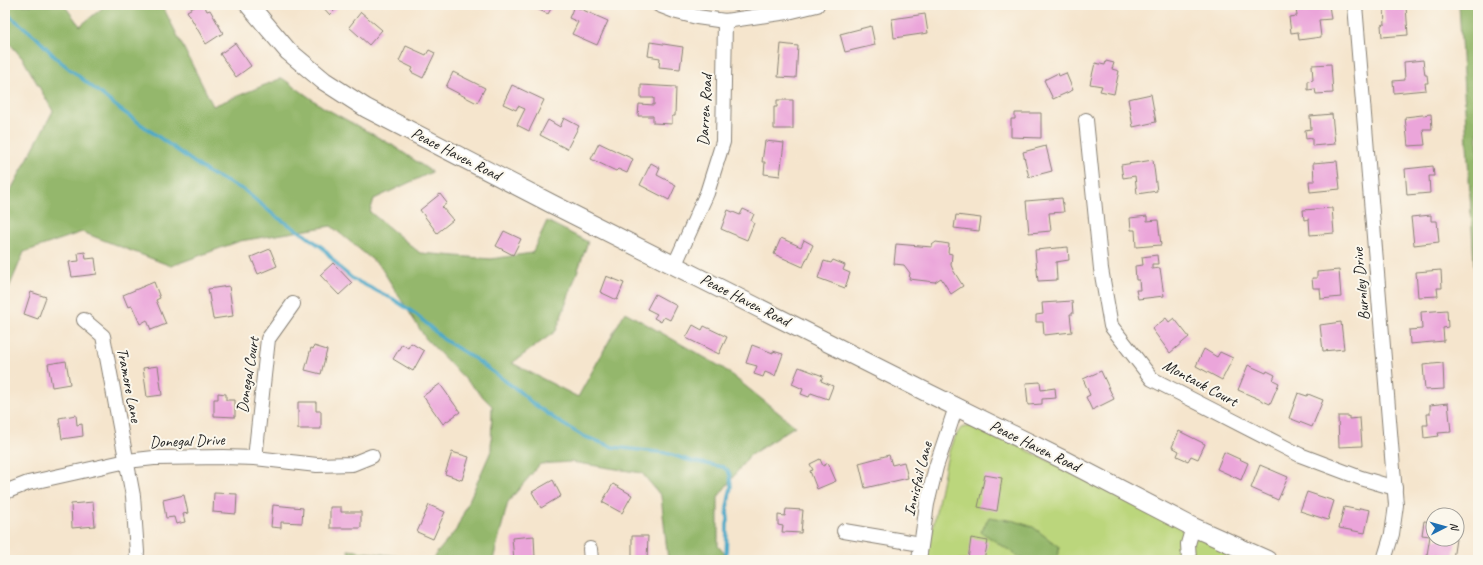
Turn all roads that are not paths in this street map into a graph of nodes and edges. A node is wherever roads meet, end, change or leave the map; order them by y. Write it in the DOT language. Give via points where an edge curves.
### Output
graph roads {
  1 [pos="249,5"];
  2 [pos="659,5"];
  3 [pos="817,5"];
  4 [pos="1355,5"];
  5 [pos="725,21"];
  6 [pos="1086,120"];
  7 [pos="675,264"];
  8 [pos="293,304"];
  9 [pos="84,320"];
  10 [pos="956,407"];
  11 [pos="372,456"];
  12 [pos="255,458"];
  13 [pos="127,461"];
  14 [pos="1395,488"];
  15 [pos="5,492"];
  16 [pos="1193,527"];
  17 [pos="844,531"];
  18 [pos="921,544"];
  19 [pos="136,560"];
  20 [pos="919,560"];
  21 [pos="1189,560"];
  22 [pos="1267,560"];
  23 [pos="1384,560"];
  1 -- 7 [label="main road, Peace Haven Road" via="288,52 324,81 366,108"];
  2 -- 5 [label="street" via="697,17"];
  3 -- 5 [label="street"];
  4 -- 14 [label="street, Burnley Drive"];
  5 -- 7 [label="street, Darren Road" via="723,142 707,193"];
  6 -- 14 [label="street, Montauk Court" via="1101,269 1111,326 1152,379 1300,455"];
  7 -- 10 [label="main road, Peace Haven Road"];
  8 -- 12 [label="street, Donegal Court" via="268,338"];
  9 -- 13 [label="street, Tramore Lane" via="103,336"];
  10 -- 16 [label="main road, Peace Haven Road"];
  10 -- 18 [label="street, Innisfail Lane" via="936,467"];
  11 -- 12 [label="street, Donegal Drive" via="352,464 317,465"];
  12 -- 13 [label="street, Donegal Drive" via="154,458"];
  13 -- 15 [label="street, Donegal Drive" via="28,483"];
  13 -- 19 [label="street, Tramore Lane" via="133,496"];
  14 -- 23 [label="street, Burnley Drive" via="1396,505 1392,534"];
  16 -- 21 [label="street" via="1188,544"];
  16 -- 22 [label="main road, Peace Haven Road"];
  17 -- 18 [label="street"];
  18 -- 20 [label="street, Innisfail Lane"];
}
